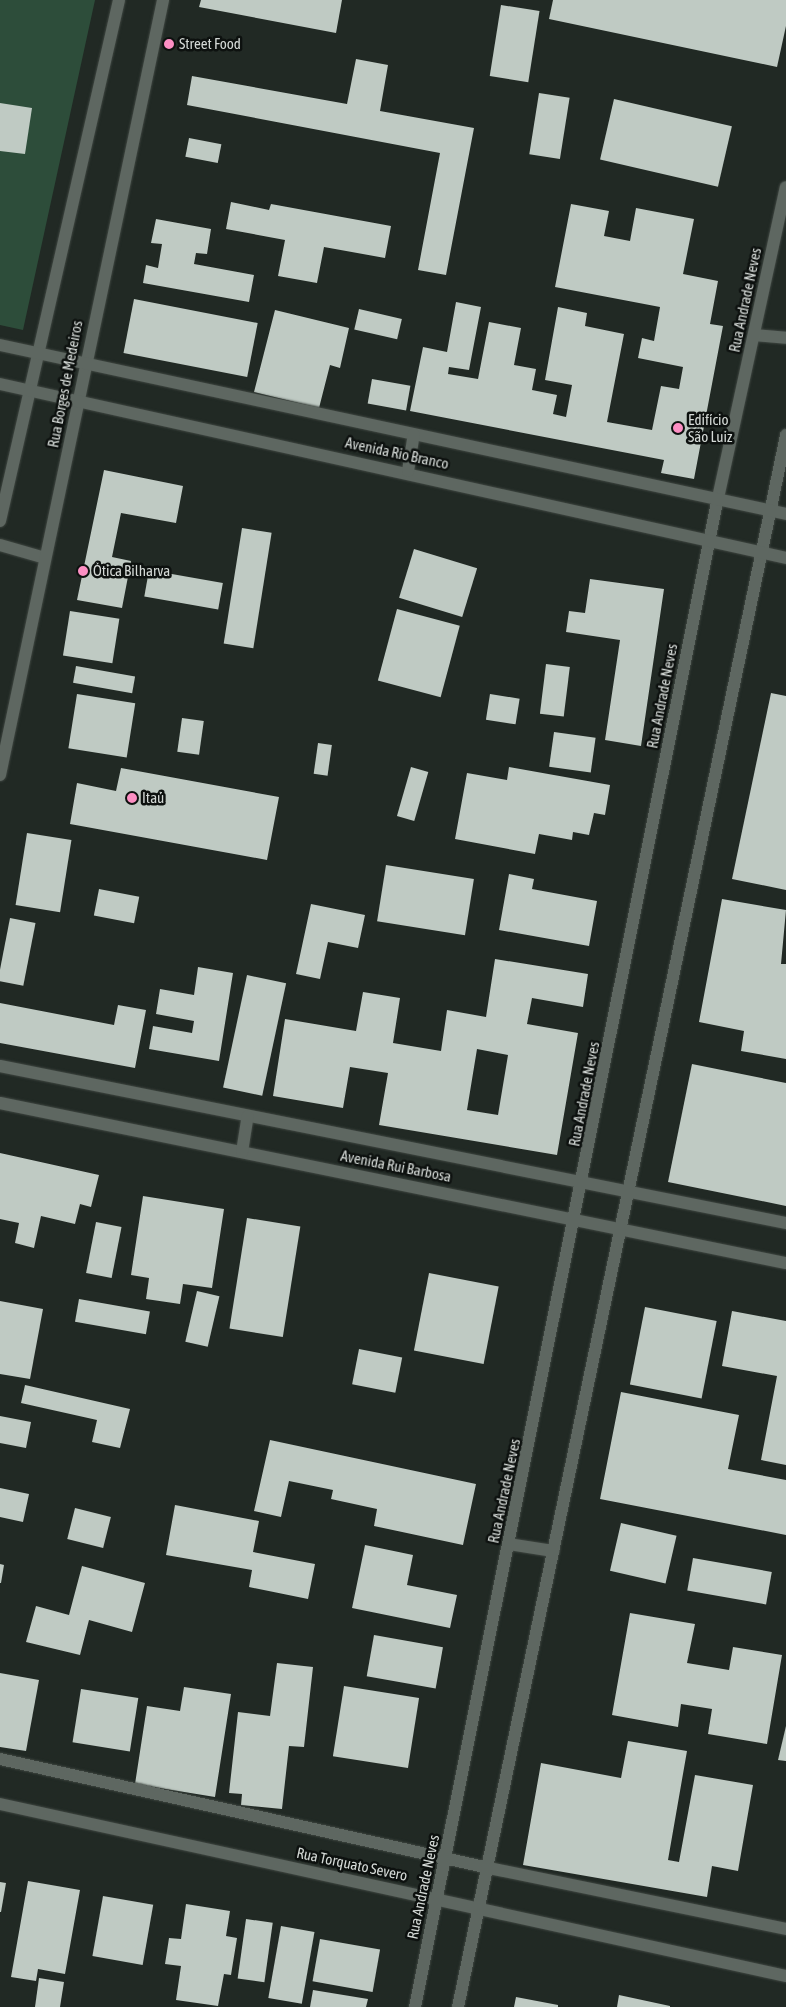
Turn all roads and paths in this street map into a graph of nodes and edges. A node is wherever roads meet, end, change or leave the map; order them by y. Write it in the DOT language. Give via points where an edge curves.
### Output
graph roads {
  1 [pos="119,0"];
  2 [pos="163,0"];
  3 [pos="786,187"];
  4 [pos="754,335"];
  5 [pos="786,338"];
  6 [pos="0,345"];
  7 [pos="36,352"];
  8 [pos="85,364"];
  9 [pos="0,384"];
  10 [pos="27,390"];
  11 [pos="78,402"];
  12 [pos="414,434"];
  13 [pos="786,435"];
  14 [pos="408,471"];
  15 [pos="718,498"];
  16 [pos="770,510"];
  17 [pos="786,514"];
  18 [pos="0,522"];
  19 [pos="709,542"];
  20 [pos="0,545"];
  21 [pos="761,553"];
  22 [pos="46,558"];
  23 [pos="786,558"];
  24 [pos="0,775"];
  25 [pos="0,1066"];
  26 [pos="0,1103"];
  27 [pos="248,1116"];
  28 [pos="242,1152"];
  29 [pos="583,1182"];
  30 [pos="626,1190"];
  31 [pos="576,1220"];
  32 [pos="786,1223"];
  33 [pos="618,1228"];
  34 [pos="786,1263"];
  35 [pos="509,1544"];
  36 [pos="553,1551"];
  37 [pos="0,1759"];
  38 [pos="0,1804"];
  39 [pos="445,1858"];
  40 [pos="489,1868"];
  41 [pos="436,1899"];
  42 [pos="480,1909"];
  43 [pos="786,1929"];
  44 [pos="786,1976"];
  45 [pos="415,2007"];
  46 [pos="458,2007"];
  1 -- 7 [label="street"];
  2 -- 8 [label="street, Rua Borges de Medeiros"];
  3 -- 4 [label="street, Rua Andrade Neves"];
  4 -- 5 [label="street"];
  4 -- 15 [label="street, Rua Andrade Neves"];
  6 -- 7 [label="street, Avenida Rio Branco"];
  7 -- 8 [label="street, Avenida Rio Branco"];
  7 -- 10 [label="street"];
  8 -- 11 [label="street, Rua Borges de Medeiros"];
  8 -- 12 [label="street, Avenida Rio Branco"];
  9 -- 10 [label="street, Avenida Rio Branco"];
  10 -- 11 [label="street, Avenida Rio Branco"];
  10 -- 18 [label="street"];
  11 -- 14 [label="street, Avenida Rio Branco"];
  11 -- 22 [label="street, Rua Borges de Medeiros"];
  12 -- 14 [label="street"];
  12 -- 15 [label="street, Avenida Rio Branco"];
  13 -- 16 [label="street"];
  14 -- 19 [label="street, Avenida Rio Branco"];
  15 -- 16 [label="street, Avenida Rio Branco"];
  15 -- 19 [label="street, Rua Andrade Neves"];
  16 -- 17 [label="street, Avenida Rio Branco"];
  16 -- 21 [label="street"];
  19 -- 21 [label="street, Avenida Rio Branco"];
  19 -- 29 [label="street, Rua Andrade Neves"];
  20 -- 22 [label="street"];
  21 -- 23 [label="street, Avenida Rio Branco"];
  21 -- 30 [label="street"];
  22 -- 24 [label="street, Rua Borges de Medeiros"];
  25 -- 27 [label="street, Avenida Rui Barbosa"];
  26 -- 28 [label="street, Avenida Rui Barbosa"];
  27 -- 28 [label="street"];
  27 -- 29 [label="street, Avenida Rui Barbosa"];
  28 -- 31 [label="street, Avenida Rui Barbosa"];
  29 -- 30 [label="street, Avenida Rui Barbosa"];
  29 -- 31 [label="street, Rua Andrade Neves"];
  30 -- 32 [label="street, Avenida Rui Barbosa"];
  30 -- 33 [label="street"];
  31 -- 33 [label="street, Avenida Rui Barbosa"];
  31 -- 35 [label="street, Rua Andrade Neves"];
  33 -- 34 [label="street, Avenida Rui Barbosa"];
  33 -- 36 [label="street"];
  35 -- 36 [label="street"];
  35 -- 39 [label="street, Rua Andrade Neves"];
  36 -- 40 [label="street"];
  37 -- 39 [label="street, Rua Torquato Severo"];
  38 -- 41 [label="street, Rua Torquato Severo"];
  39 -- 40 [label="street, Rua Torquato Severo"];
  39 -- 41 [label="street, Rua Andrade Neves"];
  40 -- 42 [label="street"];
  40 -- 43 [label="street, Rua Torquato Severo"];
  41 -- 42 [label="street, Rua Torquato Severo"];
  41 -- 45 [label="street, Rua Andrade Neves"];
  42 -- 44 [label="street, Rua Torquato Severo"];
  42 -- 46 [label="street"];
}
